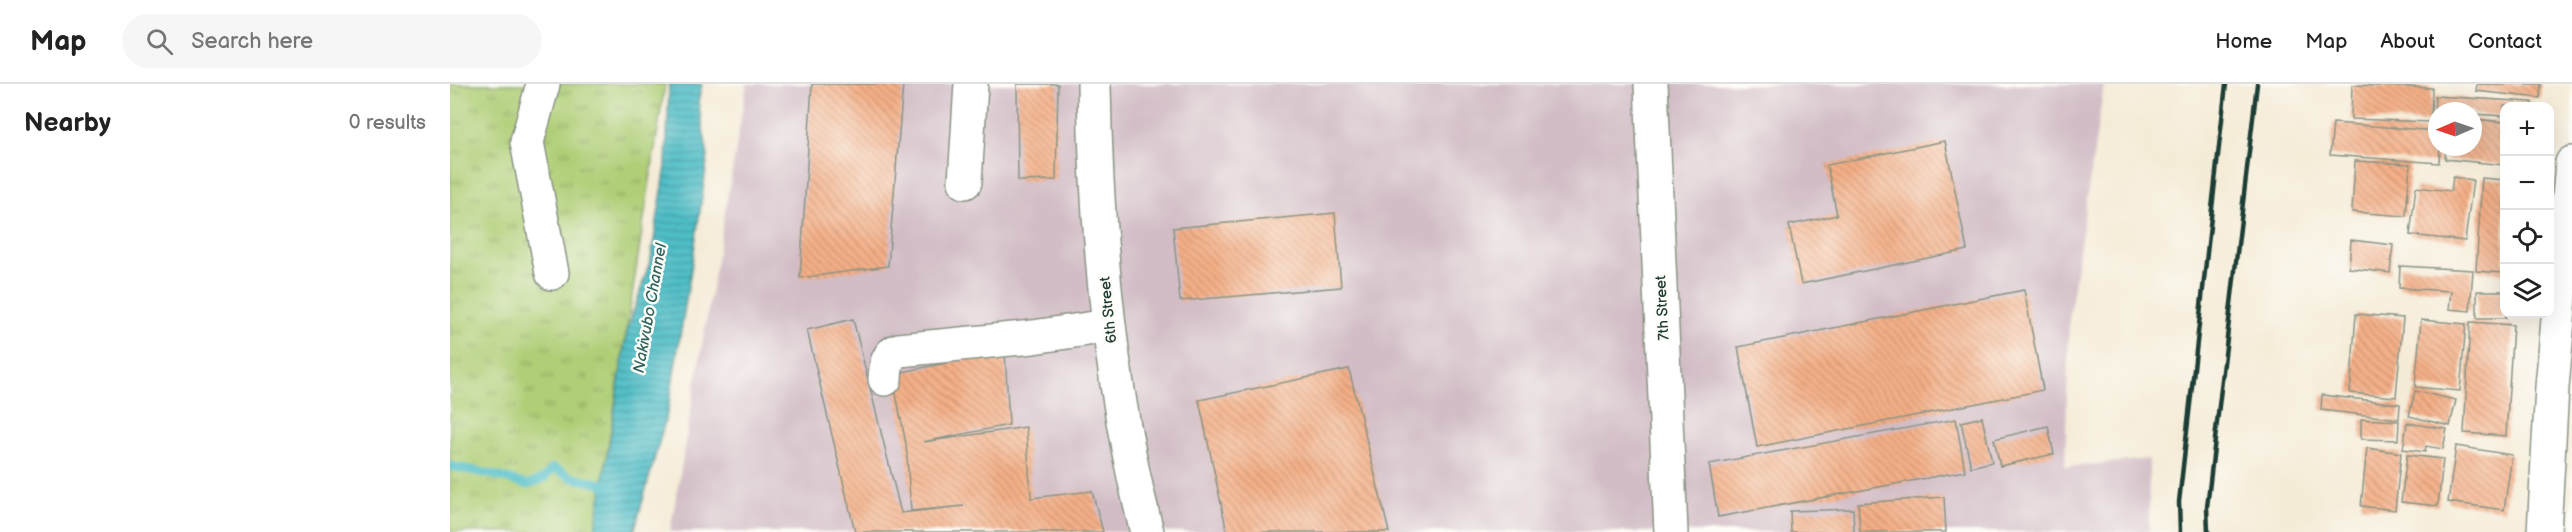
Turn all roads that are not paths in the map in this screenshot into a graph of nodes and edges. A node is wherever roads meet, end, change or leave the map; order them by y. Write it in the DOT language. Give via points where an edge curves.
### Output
graph roads {
  1 [pos="543,84"];
  2 [pos="971,84"];
  3 [pos="1094,84"];
  4 [pos="1652,84"];
  5 [pos="2572,163"];
  6 [pos="965,182"];
  7 [pos="552,273"];
  8 [pos="1108,326"];
  9 [pos="885,379"];
  10 [pos="2559,490"];
  11 [pos="1147,532"];
  12 [pos="1671,532"];
  13 [pos="2544,532"];
  1 -- 7 [label="street" via="527,142"];
  2 -- 6 [label="street"];
  3 -- 8 [label="street, 6th Street" via="1095,158"];
  4 -- 12 [label="street, 7th Street"];
  5 -- 10 [label="street" via="2552,387"];
  8 -- 9 [label="street" via="899,350 888,359"];
  8 -- 11 [label="street, 6th Street" via="1134,483"];
  10 -- 13 [label="street"];
}
